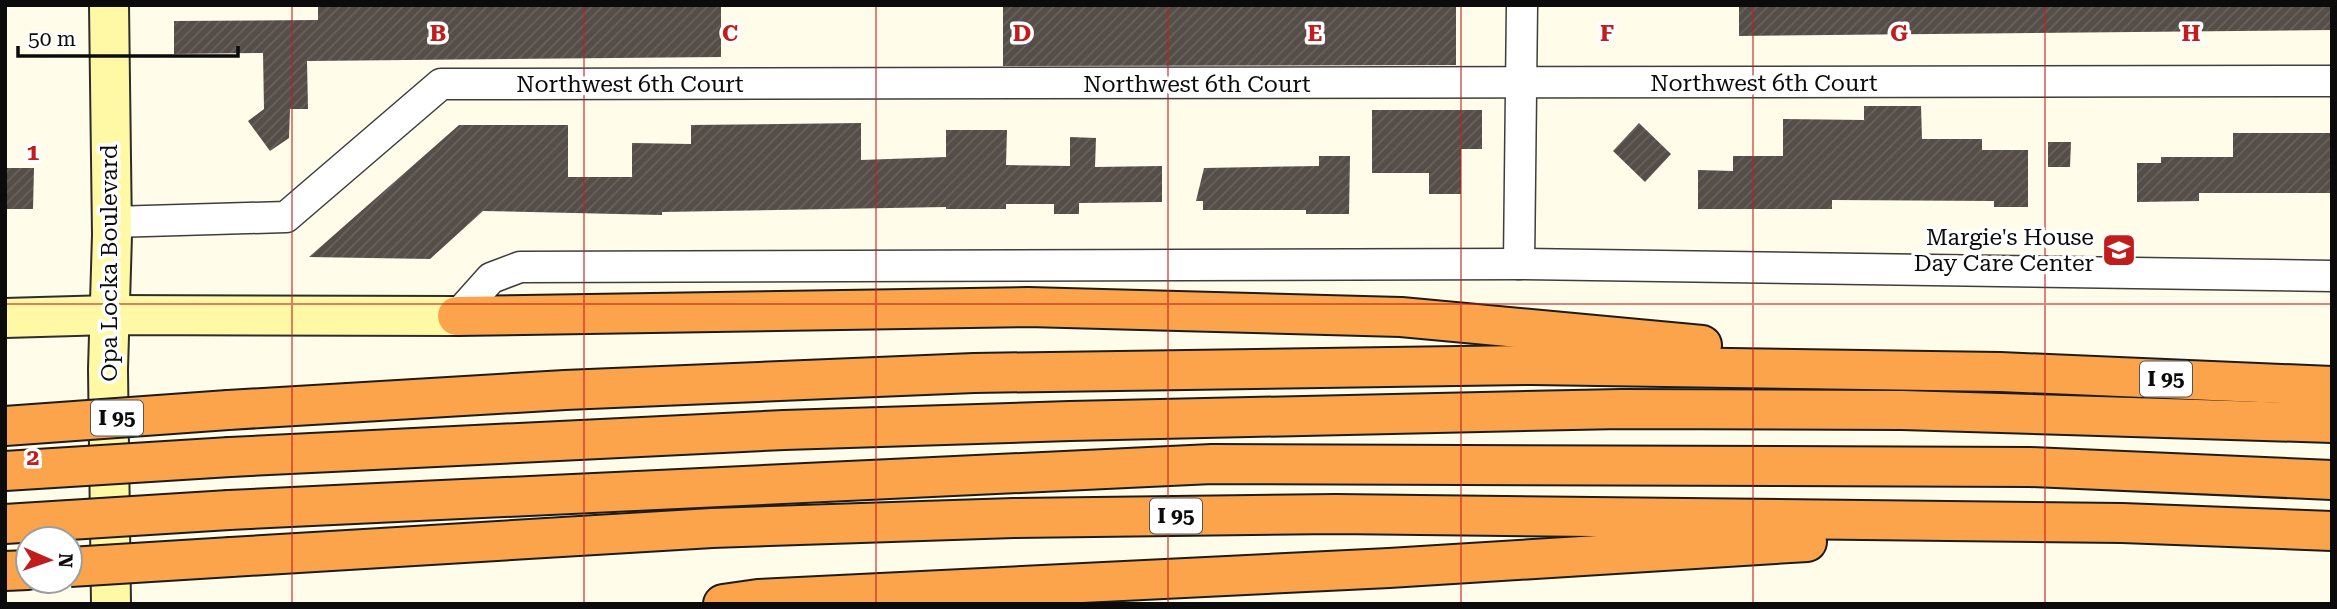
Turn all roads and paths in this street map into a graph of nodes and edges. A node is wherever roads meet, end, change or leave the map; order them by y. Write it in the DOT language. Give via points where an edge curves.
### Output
graph roads {
  1 [pos="109,5"];
  2 [pos="1522,5"];
  3 [pos="2332,80"];
  4 [pos="1523,83"];
  5 [pos="112,222"];
  6 [pos="1519,264"];
  7 [pos="2332,276"];
  8 [pos="110,315"];
  9 [pos="457,316"];
  10 [pos="5,318"];
  11 [pos="2000,372"];
  12 [pos="2332,386"];
  13 [pos="2332,423"];
  14 [pos="5,426"];
  15 [pos="5,471"];
  16 [pos="2332,480"];
  17 [pos="2122,523"];
  18 [pos="5,524"];
  19 [pos="2332,531"];
  20 [pos="84,566"];
  21 [pos="111,604"];
  22 [pos="723,604"];
  1 -- 5 [label="main road, Opa Locka Boulevard"];
  2 -- 4 [label="street"];
  3 -- 4 [label="street, Northwest 6th Court"];
  4 -- 5 [label="street, Northwest 6th Court" via="441,84 286,217"];
  4 -- 6 [label="street"];
  5 -- 8 [label="main road, Opa Locka Boulevard"];
  6 -- 7 [label="street"];
  6 -- 9 [label="street" via="520,267 491,278"];
  8 -- 9 [label="main road"];
  8 -- 10 [label="main road"];
  8 -- 21 [label="main road, Opa Locka Boulevard"];
  9 -- 11 [label="highway" via="1028,307 1401,317"];
  11 -- 12 [label="highway, I 95"];
  11 -- 14 [label="highway, I 95, bridge" via="1532,365 988,373 565,390"];
  13 -- 15 [label="highway, bridge" via="1915,410 1607,409 798,429"];
  16 -- 18 [label="highway, bridge" via="2030,467 1212,464"];
  17 -- 19 [label="highway, I 95"];
  17 -- 20 [label="highway, I 95, bridge" via="1336,514 1014,518 712,528"];
  17 -- 22 [label="highway"];
}
